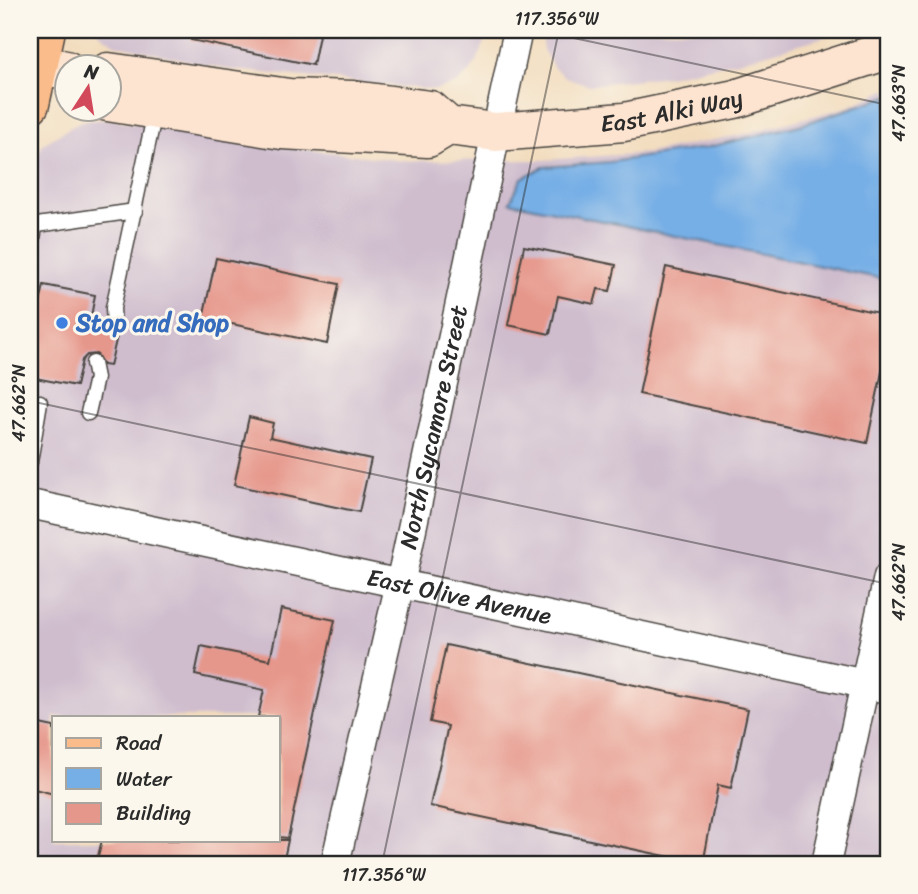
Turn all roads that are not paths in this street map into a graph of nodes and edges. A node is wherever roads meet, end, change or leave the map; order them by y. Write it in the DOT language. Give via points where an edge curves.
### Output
graph roads {
  1 [pos="518,30"];
  2 [pos="888,50"];
  3 [pos="52,63"];
  4 [pos="122,74"];
  5 [pos="30,104"];
  6 [pos="122,105"];
  7 [pos="155,111"];
  8 [pos="449,126"];
  9 [pos="496,132"];
  10 [pos="135,211"];
  11 [pos="33,227"];
  12 [pos="30,256"];
  13 [pos="107,325"];
  14 [pos="99,364"];
  15 [pos="40,402"];
  16 [pos="88,413"];
  17 [pos="30,462"];
  18 [pos="30,505"];
  19 [pos="888,577"];
  20 [pos="399,583"];
  21 [pos="877,686"];
  22 [pos="335,864"];
  23 [pos="826,864"];
  1 -- 9 [label="street, North Sycamore Street"];
  2 -- 9 [label="main road, East Alki Way" via="735,99 624,122"];
  3 -- 5 [label="main road"];
  4 -- 8 [label="main road, East Alki Way" via="289,98 430,110"];
  6 -- 7 [label="main road, East Alki Way"];
  7 -- 8 [label="main road, East Alki Way" via="282,131 428,138"];
  7 -- 10 [label="lane"];
  8 -- 9 [label="main road, East Alki Way"];
  9 -- 20 [label="street, North Sycamore Street"];
  10 -- 11 [label="lane"];
  10 -- 13 [label="lane"];
  11 -- 12 [label="lane"];
  14 -- 16 [label="lane"];
  15 -- 17 [label="lane"];
  18 -- 20 [label="street, East Olive Avenue"];
  19 -- 21 [label="street"];
  20 -- 21 [label="street, East Olive Avenue"];
  20 -- 22 [label="street, North Sycamore Street"];
  21 -- 23 [label="street"];
}
